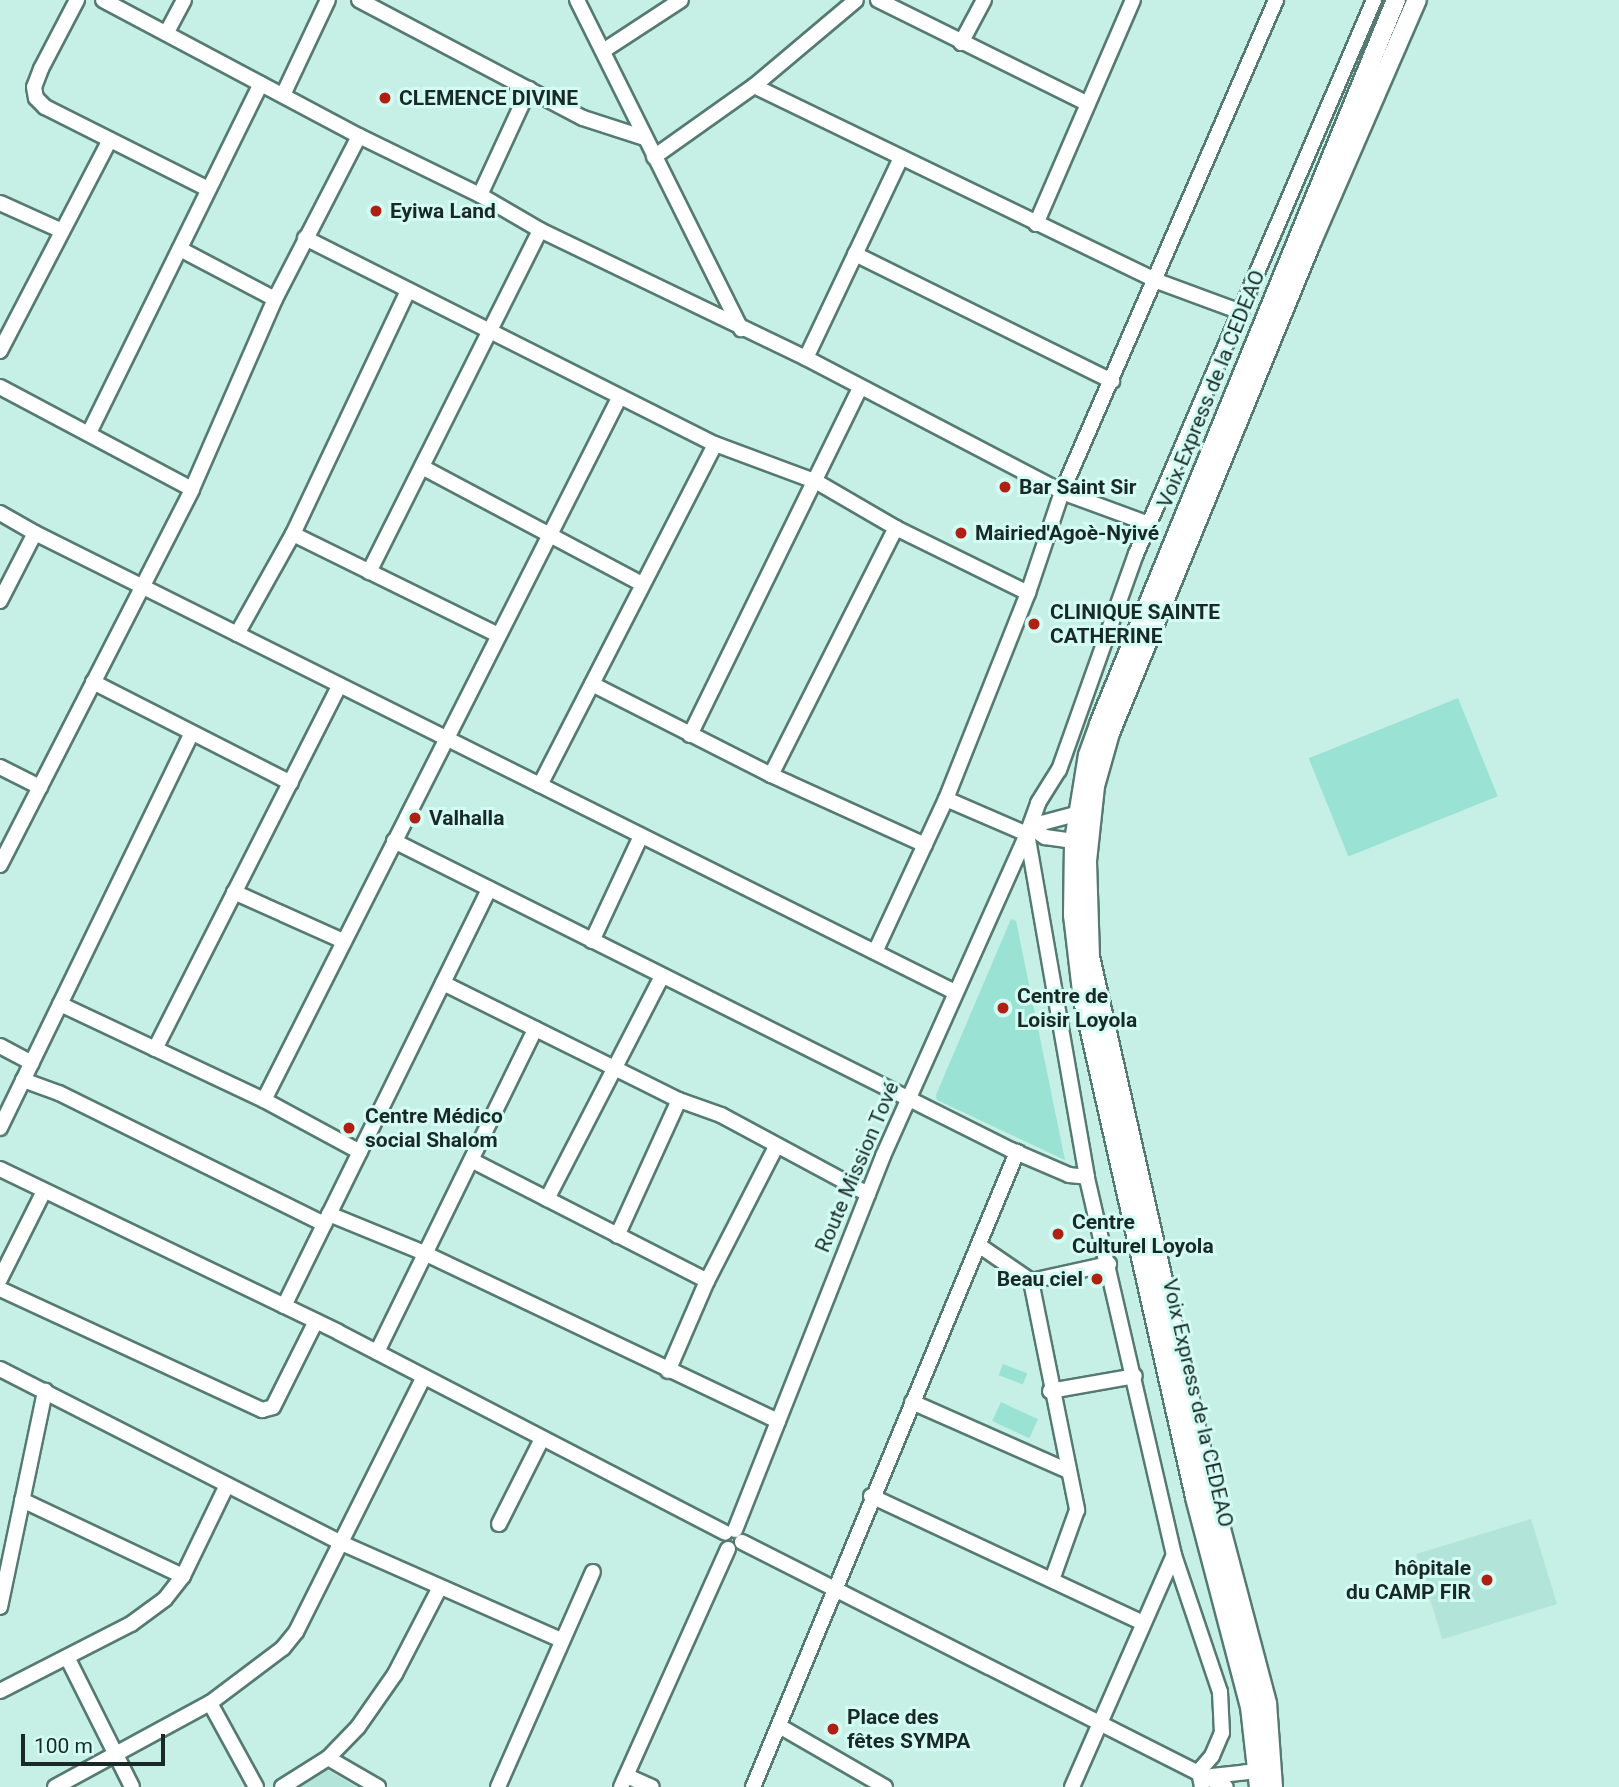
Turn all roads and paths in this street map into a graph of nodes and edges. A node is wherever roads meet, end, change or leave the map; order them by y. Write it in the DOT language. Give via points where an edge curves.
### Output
graph roads {
  1 [pos="77,0"];
  2 [pos="103,0"];
  3 [pos="184,0"];
  4 [pos="327,0"];
  5 [pos="359,0"];
  6 [pos="568,0"];
  7 [pos="577,0"];
  8 [pos="681,0"];
  9 [pos="856,0"];
  10 [pos="878,0"];
  11 [pos="984,0"];
  12 [pos="1133,0"];
  13 [pos="1276,0"];
  14 [pos="1374,0"];
  15 [pos="1417,0"];
  16 [pos="1395,4"];
  17 [pos="584,16"];
  18 [pos="167,32"];
  19 [pos="961,43"];
  20 [pos="603,51"];
  21 [pos="261,84"];
  22 [pos="754,86"];
  23 [pos="529,89"];
  24 [pos="283,95"];
  25 [pos="1088,104"];
  26 [pos="359,136"];
  27 [pos="645,138"];
  28 [pos="110,140"];
  29 [pos="654,157"];
  30 [pos="901,158"];
  31 [pos="206,188"];
  32 [pos="480,195"];
  33 [pos="0,203"];
  34 [pos="1036,224"];
  35 [pos="540,230"];
  36 [pos="62,231"];
  37 [pos="305,238"];
  38 [pos="180,249"];
  39 [pos="855,254"];
  40 [pos="1157,281"];
  41 [pos="408,291"];
  42 [pos="275,299"];
  43 [pos="1241,312"];
  44 [pos="741,329"];
  45 [pos="489,332"];
  46 [pos="0,351"];
  47 [pos="806,358"];
  48 [pos="1112,381"];
  49 [pos="860,388"];
  50 [pos="1,391"];
  51 [pos="620,398"];
  52 [pos="89,433"];
  53 [pos="715,444"];
  54 [pos="1217,450"];
  55 [pos="422,467"];
  56 [pos="817,482"];
  57 [pos="192,489"];
  58 [pos="1062,492"];
  59 [pos="0,513"];
  60 [pos="1149,524"];
  61 [pos="896,528"];
  62 [pos="36,533"];
  63 [pos="293,534"];
  64 [pos="547,535"];
  65 [pos="369,572"];
  66 [pos="144,584"];
  67 [pos="642,584"];
  68 [pos="1028,593"];
  69 [pos="0,601"];
  70 [pos="237,634"];
  71 [pos="498,635"];
  72 [pos="93,682"];
  73 [pos="592,684"];
  74 [pos="340,685"];
  75 [pos="192,733"];
  76 [pos="690,735"];
  77 [pos="445,738"];
  78 [pos="0,767"];
  79 [pos="771,775"];
  80 [pos="291,783"];
  81 [pos="540,785"];
  82 [pos="40,788"];
  83 [pos="946,799"];
  84 [pos="1085,811"];
  85 [pos="1031,833"];
  86 [pos="641,835"];
  87 [pos="394,841"];
  88 [pos="1074,841"];
  89 [pos="925,845"];
  90 [pos="0,865"];
  91 [pos="489,889"];
  92 [pos="234,892"];
  93 [pos="343,941"];
  94 [pos="592,941"];
  95 [pos="875,952"];
  96 [pos="662,976"];
  97 [pos="443,983"];
  98 [pos="953,991"];
  99 [pos="60,1004"];
  100 [pos="535,1029"];
  101 [pos="0,1046"];
  102 [pos="155,1049"];
  103 [pos="32,1063"];
  104 [pos="613,1069"];
  105 [pos="23,1080"];
  106 [pos="908,1097"];
  107 [pos="264,1100"];
  108 [pos="679,1100"];
  109 [pos="0,1128"];
  110 [pos="776,1147"];
  111 [pos="360,1152"];
  112 [pos="1017,1152"];
  113 [pos="472,1161"];
  114 [pos="0,1169"];
  115 [pos="1087,1177"];
  116 [pos="44,1191"];
  117 [pos="868,1194"];
  118 [pos="547,1199"];
  119 [pos="327,1219"];
  120 [pos="617,1236"];
  121 [pos="980,1246"];
  122 [pos="424,1253"];
  123 [pos="1109,1264"];
  124 [pos="0,1279"];
  125 [pos="707,1281"];
  126 [pos="1031,1281"];
  127 [pos="0,1289"];
  128 [pos="284,1306"];
  129 [pos="316,1321"];
  130 [pos="377,1352"];
  131 [pos="0,1368"];
  132 [pos="668,1371"];
  133 [pos="1135,1376"];
  134 [pos="423,1378"];
  135 [pos="45,1391"];
  136 [pos="1050,1391"];
  137 [pos="912,1402"];
  138 [pos="778,1421"];
  139 [pos="542,1439"];
  140 [pos="1066,1470"];
  141 [pos="227,1485"];
  142 [pos="872,1496"];
  143 [pos="22,1500"];
  144 [pos="499,1524"];
  145 [pos="732,1539"];
  146 [pos="339,1542"];
  147 [pos="1174,1555"];
  148 [pos="593,1572"];
  149 [pos="183,1576"];
  150 [pos="1052,1580"];
  151 [pos="838,1588"];
  152 [pos="439,1589"];
  153 [pos="0,1607"];
  154 [pos="1143,1623"];
  155 [pos="561,1640"];
  156 [pos="67,1657"];
  157 [pos="0,1691"];
  158 [pos="210,1703"];
  159 [pos="1259,1705"];
  160 [pos="1097,1723"];
  161 [pos="781,1727"];
  162 [pos="116,1754"];
  163 [pos="328,1758"];
  164 [pos="1205,1778"];
  165 [pos="1258,1779"];
  166 [pos="624,1781"];
  167 [pos="55,1787"];
  168 [pos="132,1787"];
  169 [pos="256,1787"];
  170 [pos="282,1787"];
  171 [pos="379,1787"];
  172 [pos="498,1787"];
  173 [pos="652,1787"];
  174 [pos="753,1787"];
  175 [pos="885,1787"];
  176 [pos="1072,1787"];
  177 [pos="1226,1787"];
  178 [pos="1273,1787"];
  1 -- 28 [label="street" via="34,93 45,107"];
  2 -- 18 [label="street"];
  3 -- 18 [label="street"];
  4 -- 24 [label="street"];
  5 -- 23 [label="street"];
  6 -- 17 [label="street"];
  7 -- 17 [label="street"];
  8 -- 20 [label="street"];
  9 -- 22 [label="street"];
  10 -- 19 [label="street"];
  11 -- 19 [label="street"];
  12 -- 25 [label="street"];
  13 -- 40 [label="street"];
  14 -- 16 [label="street"];
  14 -- 43 [label="street, Route Mission Tové"];
  15 -- 54 [label="main road"];
  16 -- 54 [label="main road, Voix Express de la CEDEAO"];
  17 -- 20 [label="street"];
  18 -- 21 [label="street"];
  19 -- 25 [label="street"];
  20 -- 27 [label="street"];
  21 -- 24 [label="street"];
  21 -- 31 [label="street"];
  22 -- 29 [label="street"];
  22 -- 30 [label="street"];
  23 -- 27 [label="street" via="594,122"];
  23 -- 32 [label="street"];
  24 -- 26 [label="street"];
  25 -- 34 [label="street"];
  26 -- 32 [label="street"];
  26 -- 37 [label="street"];
  27 -- 29 [label="street"];
  28 -- 31 [label="street"];
  28 -- 36 [label="street"];
  29 -- 44 [label="street"];
  30 -- 34 [label="street"];
  30 -- 39 [label="street"];
  31 -- 38 [label="street"];
  32 -- 35 [label="street"];
  33 -- 36 [label="street"];
  34 -- 40 [label="street"];
  35 -- 44 [label="street"];
  35 -- 45 [label="street"];
  36 -- 46 [label="street"];
  37 -- 41 [label="street"];
  37 -- 42 [label="street"];
  38 -- 42 [label="street"];
  38 -- 52 [label="street"];
  39 -- 47 [label="street"];
  39 -- 48 [label="street"];
  40 -- 43 [label="street"];
  40 -- 48 [label="street"];
  41 -- 45 [label="street"];
  41 -- 63 [label="street"];
  42 -- 57 [label="street"];
  43 -- 60 [label="street, Route Mission Tové"];
  44 -- 47 [label="street"];
  45 -- 51 [label="street"];
  45 -- 55 [label="street"];
  47 -- 49 [label="street"];
  48 -- 58 [label="street"];
  49 -- 56 [label="street"];
  49 -- 58 [label="street"];
  50 -- 52 [label="street"];
  51 -- 53 [label="street"];
  51 -- 64 [label="street"];
  52 -- 57 [label="street"];
  53 -- 56 [label="street"];
  53 -- 67 [label="street"];
  54 -- 84 [label="main road"];
  55 -- 64 [label="street"];
  55 -- 65 [label="street"];
  56 -- 61 [label="street"];
  56 -- 76 [label="street"];
  57 -- 66 [label="street"];
  58 -- 60 [label="street"];
  58 -- 68 [label="street"];
  59 -- 62 [label="street"];
  60 -- 85 [label="street, Route Mission Tové" via="1059,770 1038,803"];
  61 -- 68 [label="street"];
  61 -- 79 [label="street"];
  62 -- 66 [label="street"];
  62 -- 69 [label="street"];
  63 -- 65 [label="street"];
  63 -- 70 [label="street"];
  64 -- 67 [label="street"];
  64 -- 71 [label="street"];
  65 -- 71 [label="street"];
  66 -- 70 [label="street"];
  66 -- 72 [label="street"];
  67 -- 73 [label="street"];
  68 -- 83 [label="street"];
  70 -- 74 [label="street"];
  71 -- 77 [label="street"];
  72 -- 75 [label="street"];
  72 -- 82 [label="street"];
  73 -- 76 [label="street"];
  73 -- 81 [label="street"];
  74 -- 77 [label="street"];
  74 -- 80 [label="street"];
  75 -- 80 [label="street"];
  75 -- 99 [label="street"];
  76 -- 79 [label="street"];
  77 -- 81 [label="street"];
  77 -- 87 [label="street"];
  78 -- 82 [label="street"];
  79 -- 89 [label="street"];
  80 -- 92 [label="street"];
  81 -- 86 [label="street"];
  82 -- 90 [label="street"];
  83 -- 85 [label="street"];
  83 -- 89 [label="street"];
  84 -- 85 [label="street" via="1042,823"];
  84 -- 88 [label="main road, Voix Express de la CEDEAO"];
  84 -- 159 [label="main road" via="1090,957"];
  85 -- 88 [label="street"];
  85 -- 98 [label="street, Route Mission Tové"];
  85 -- 115 [label="street"];
  86 -- 94 [label="street"];
  86 -- 95 [label="street"];
  87 -- 91 [label="street"];
  87 -- 93 [label="street"];
  88 -- 159 [label="main road, Voix Express de la CEDEAO" via="1073,915 1083,1000 1195,1497"];
  89 -- 95 [label="street"];
  91 -- 94 [label="street"];
  91 -- 97 [label="street"];
  92 -- 93 [label="street"];
  92 -- 102 [label="street"];
  93 -- 107 [label="street"];
  94 -- 96 [label="street"];
  95 -- 98 [label="street"];
  96 -- 104 [label="street"];
  96 -- 106 [label="street"];
  97 -- 100 [label="street"];
  97 -- 111 [label="street"];
  98 -- 106 [label="street, Route Mission Tové"];
  99 -- 102 [label="street"];
  99 -- 103 [label="street"];
  100 -- 104 [label="street"];
  100 -- 113 [label="street"];
  101 -- 103 [label="street"];
  102 -- 107 [label="street"];
  103 -- 105 [label="street"];
  104 -- 108 [label="street"];
  104 -- 118 [label="street"];
  105 -- 109 [label="street"];
  105 -- 119 [label="street"];
  106 -- 112 [label="street"];
  106 -- 117 [label="street, Route Mission Tové"];
  107 -- 111 [label="street"];
  108 -- 110 [label="street" via="721,1115"];
  108 -- 120 [label="street"];
  110 -- 117 [label="street"];
  110 -- 125 [label="street"];
  111 -- 119 [label="street"];
  112 -- 115 [label="street" via="1069,1175"];
  112 -- 121 [label="street"];
  113 -- 118 [label="street"];
  113 -- 122 [label="street"];
  114 -- 116 [label="street"];
  115 -- 123 [label="street"];
  116 -- 124 [label="street"];
  116 -- 128 [label="street"];
  117 -- 138 [label="street, Route Mission Tové"];
  118 -- 120 [label="street"];
  119 -- 122 [label="street"];
  119 -- 128 [label="street"];
  120 -- 125 [label="street"];
  121 -- 126 [label="street"];
  121 -- 137 [label="street"];
  122 -- 130 [label="street"];
  122 -- 132 [label="street"];
  123 -- 126 [label="street"];
  123 -- 133 [label="street"];
  125 -- 132 [label="street"];
  126 -- 136 [label="street"];
  127 -- 129 [label="street" via="262,1410 273,1407"];
  128 -- 129 [label="street"];
  129 -- 130 [label="street"];
  130 -- 134 [label="street"];
  131 -- 135 [label="street"];
  132 -- 138 [label="street"];
  133 -- 136 [label="street"];
  133 -- 147 [label="street"];
  134 -- 139 [label="street"];
  134 -- 146 [label="street"];
  135 -- 141 [label="street"];
  135 -- 143 [label="street"];
  136 -- 140 [label="street"];
  137 -- 140 [label="street"];
  137 -- 142 [label="street"];
  138 -- 145 [label="street, Route Mission Tové"];
  139 -- 144 [label="street"];
  139 -- 145 [label="street"];
  140 -- 150 [label="street" via="1077,1510"];
  141 -- 146 [label="street"];
  141 -- 149 [label="street"];
  142 -- 150 [label="street"];
  142 -- 151 [label="street"];
  143 -- 149 [label="street"];
  143 -- 153 [label="street"];
  145 -- 151 [label="street"];
  145 -- 166 [label="street, Route Mission Tové"];
  146 -- 152 [label="street"];
  146 -- 158 [label="street" via="296,1632 273,1659"];
  147 -- 154 [label="street"];
  147 -- 164 [label="street" via="1223,1713"];
  148 -- 155 [label="street"];
  149 -- 156 [label="street" via="147,1614"];
  150 -- 154 [label="street"];
  151 -- 160 [label="street"];
  151 -- 161 [label="street"];
  152 -- 155 [label="street"];
  152 -- 163 [label="street" via="390,1682"];
  154 -- 160 [label="street"];
  155 -- 172 [label="street"];
  156 -- 157 [label="street"];
  156 -- 162 [label="street"];
  158 -- 162 [label="street"];
  158 -- 169 [label="street"];
  159 -- 165 [label="main road, Voix Express de la CEDEAO"];
  159 -- 178 [label="main road"];
  160 -- 164 [label="street"];
  160 -- 176 [label="street" via="1091,1748"];
  161 -- 174 [label="street"];
  161 -- 175 [label="street"];
  162 -- 167 [label="street"];
  162 -- 168 [label="street"];
  163 -- 170 [label="street"];
  163 -- 171 [label="street"];
  164 -- 165 [label="street"];
  164 -- 177 [label="street"];
  166 -- 173 [label="street"];
}
